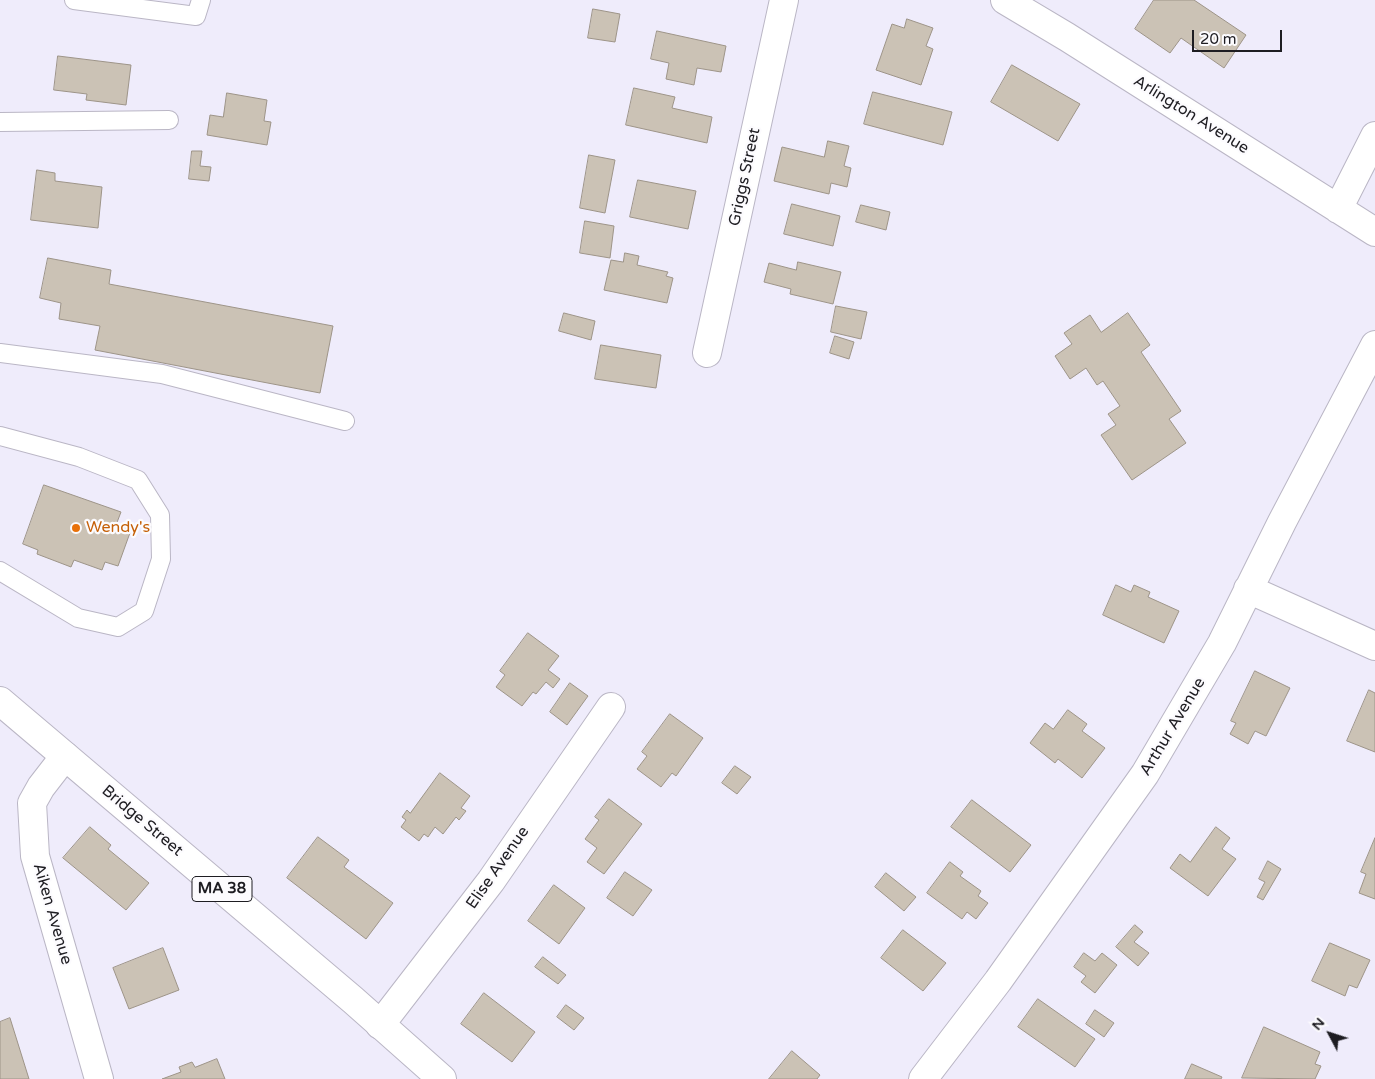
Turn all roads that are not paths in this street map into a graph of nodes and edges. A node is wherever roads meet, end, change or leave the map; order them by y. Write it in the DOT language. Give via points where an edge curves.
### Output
graph roads {
  1 [pos="74,0"];
  2 [pos="201,0"];
  3 [pos="784,0"];
  4 [pos="1005,0"];
  5 [pos="169,120"];
  6 [pos="0,122"];
  7 [pos="1375,136"];
  8 [pos="1338,209"];
  9 [pos="1375,232"];
  10 [pos="1375,345"];
  11 [pos="0,352"];
  12 [pos="707,353"];
  13 [pos="344,421"];
  14 [pos="0,436"];
  15 [pos="0,571"];
  16 [pos="1248,589"];
  17 [pos="1375,646"];
  18 [pos="0,701"];
  19 [pos="611,707"];
  20 [pos="65,756"];
  21 [pos="380,1025"];
  22 [pos="99,1079"];
  23 [pos="442,1079"];
  24 [pos="923,1079"];
  1 -- 2 [label="lane" via="196,16"];
  3 -- 12 [label="street, Griggs Street"];
  4 -- 8 [label="street, Arlington Avenue"];
  5 -- 6 [label="lane"];
  7 -- 8 [label="street"];
  8 -- 9 [label="street, Arlington Avenue"];
  10 -- 16 [label="street, Arthur Avenue"];
  11 -- 13 [label="lane" via="162,374"];
  14 -- 15 [label="lane" via="79,457 138,480 160,515 161,559 144,611 118,627 78,618"];
  16 -- 17 [label="street"];
  16 -- 24 [label="street, Arthur Avenue" via="1222,643 1145,774 998,981"];
  18 -- 20 [label="street, Bridge Street / MA 38"];
  19 -- 21 [label="street, Elise Avenue" via="491,882"];
  20 -- 21 [label="street, Bridge Street / MA 38"];
  20 -- 22 [label="street, Aiken Avenue" via="32,803 35,856"];
  21 -- 23 [label="street, Bridge Street / MA 38"];
}
